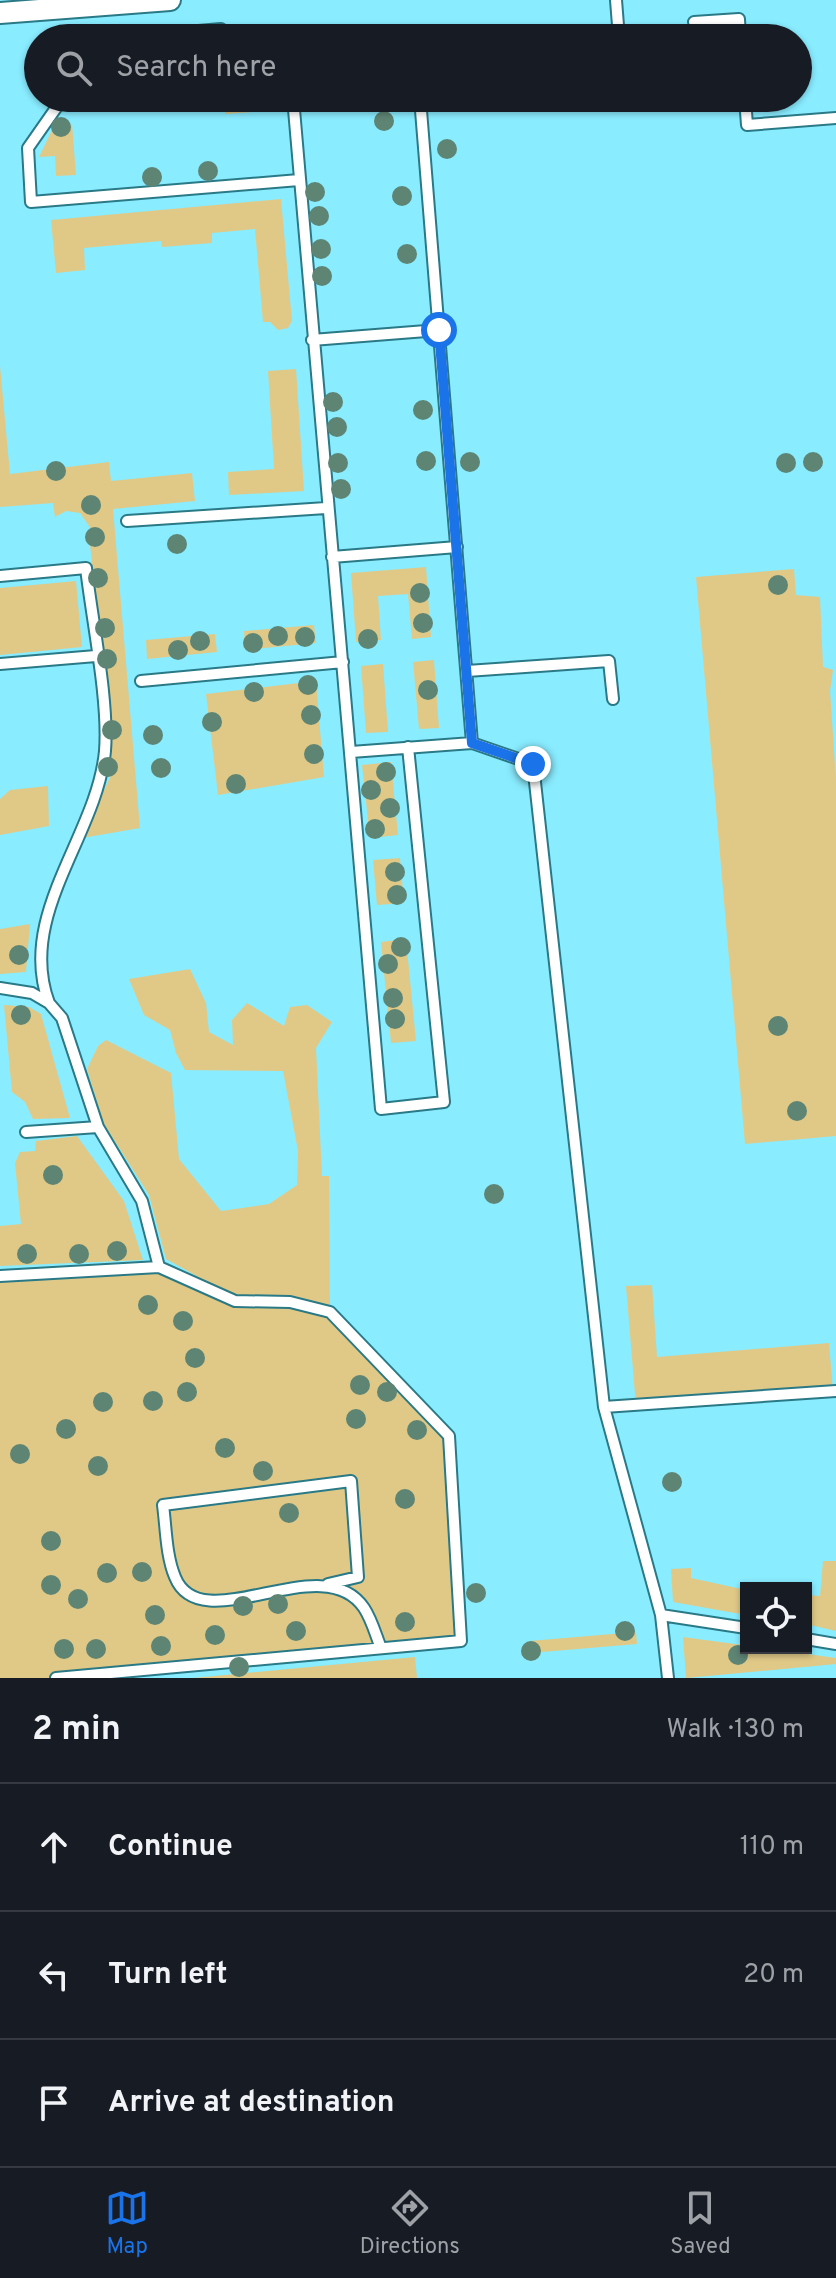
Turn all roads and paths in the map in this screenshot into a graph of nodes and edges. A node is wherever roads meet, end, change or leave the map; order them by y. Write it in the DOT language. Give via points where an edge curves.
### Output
graph roads {
  1 [pos="170,0"];
  2 [pos="616,0"];
  3 [pos="0,13"];
  4 [pos="694,22"];
  5 [pos="618,24"];
  6 [pos="739,24"];
  7 [pos="53,112"];
  8 [pos="294,112"];
  9 [pos="421,112"];
  10 [pos="746,112"];
  11 [pos="836,118"];
  12 [pos="299,180"];
  13 [pos="439,330"];
  14 [pos="312,340"];
  15 [pos="326,508"];
  16 [pos="127,521"];
  17 [pos="457,547"];
  18 [pos="332,557"];
  19 [pos="0,576"];
  20 [pos="96,656"];
  21 [pos="343,662"];
  22 [pos="0,664"];
  23 [pos="467,671"];
  24 [pos="141,681"];
  25 [pos="613,699"];
  26 [pos="472,743"];
  27 [pos="408,747"];
  28 [pos="351,752"];
  29 [pos="0,988"];
  30 [pos="49,1003"];
  31 [pos="98,1127"];
  32 [pos="26,1132"];
  33 [pos="159,1267"];
  34 [pos="0,1276"];
  35 [pos="836,1391"];
  36 [pos="604,1407"];
  37 [pos="328,1584"];
  38 [pos="661,1615"];
  39 [pos="740,1627"];
  40 [pos="812,1640"];
  41 [pos="836,1644"];
  42 [pos="381,1648"];
  43 [pos="56,1678"];
  44 [pos="668,1678"];
  1 -- 3 [label="street"];
  2 -- 5 [label="lane"];
  4 -- 6 [label="lane" via="739,19"];
  7 -- 12 [label="lane" via="28,148 31,202"];
  8 -- 12 [label="lane"];
  9 -- 13 [label="lane"];
  10 -- 11 [label="lane" via="747,125"];
  12 -- 14 [label="lane"];
  13 -- 14 [label="lane"];
  13 -- 17 [label="lane"];
  14 -- 15 [label="lane"];
  15 -- 16 [label="lane"];
  15 -- 18 [label="lane"];
  17 -- 18 [label="lane"];
  17 -- 23 [label="lane"];
  18 -- 21 [label="lane"];
  19 -- 20 [label="lane" via="86,568"];
  20 -- 22 [label="lane"];
  20 -- 30 [label="lane" via="105,754 43,936 42,983"];
  21 -- 24 [label="lane"];
  21 -- 28 [label="lane"];
  23 -- 25 [label="lane" via="609,661"];
  23 -- 26 [label="lane"];
  26 -- 27 [label="lane"];
  26 -- 36 [label="lane" via="533,764"];
  27 -- 28 [label="lane"];
  27 -- 28 [label="lane" via="444,1102 381,1109"];
  29 -- 30 [label="lane" via="32,993"];
  30 -- 31 [label="lane" via="62,1018"];
  31 -- 32 [label="lane"];
  31 -- 33 [label="lane" via="142,1201"];
  33 -- 34 [label="lane"];
  33 -- 42 [label="lane" via="235,1301 290,1302 330,1312 449,1436 461,1641"];
  35 -- 36 [label="lane"];
  36 -- 38 [label="lane"];
  37 -- 37 [label="lane" via="218,1601 195,1598 174,1576 163,1505 351,1481 358,1577"];
  37 -- 42 [label="lane" via="364,1608"];
  38 -- 39 [label="lane"];
  38 -- 44 [label="lane"];
  40 -- 41 [label="lane"];
  42 -- 43 [label="lane"];
}
